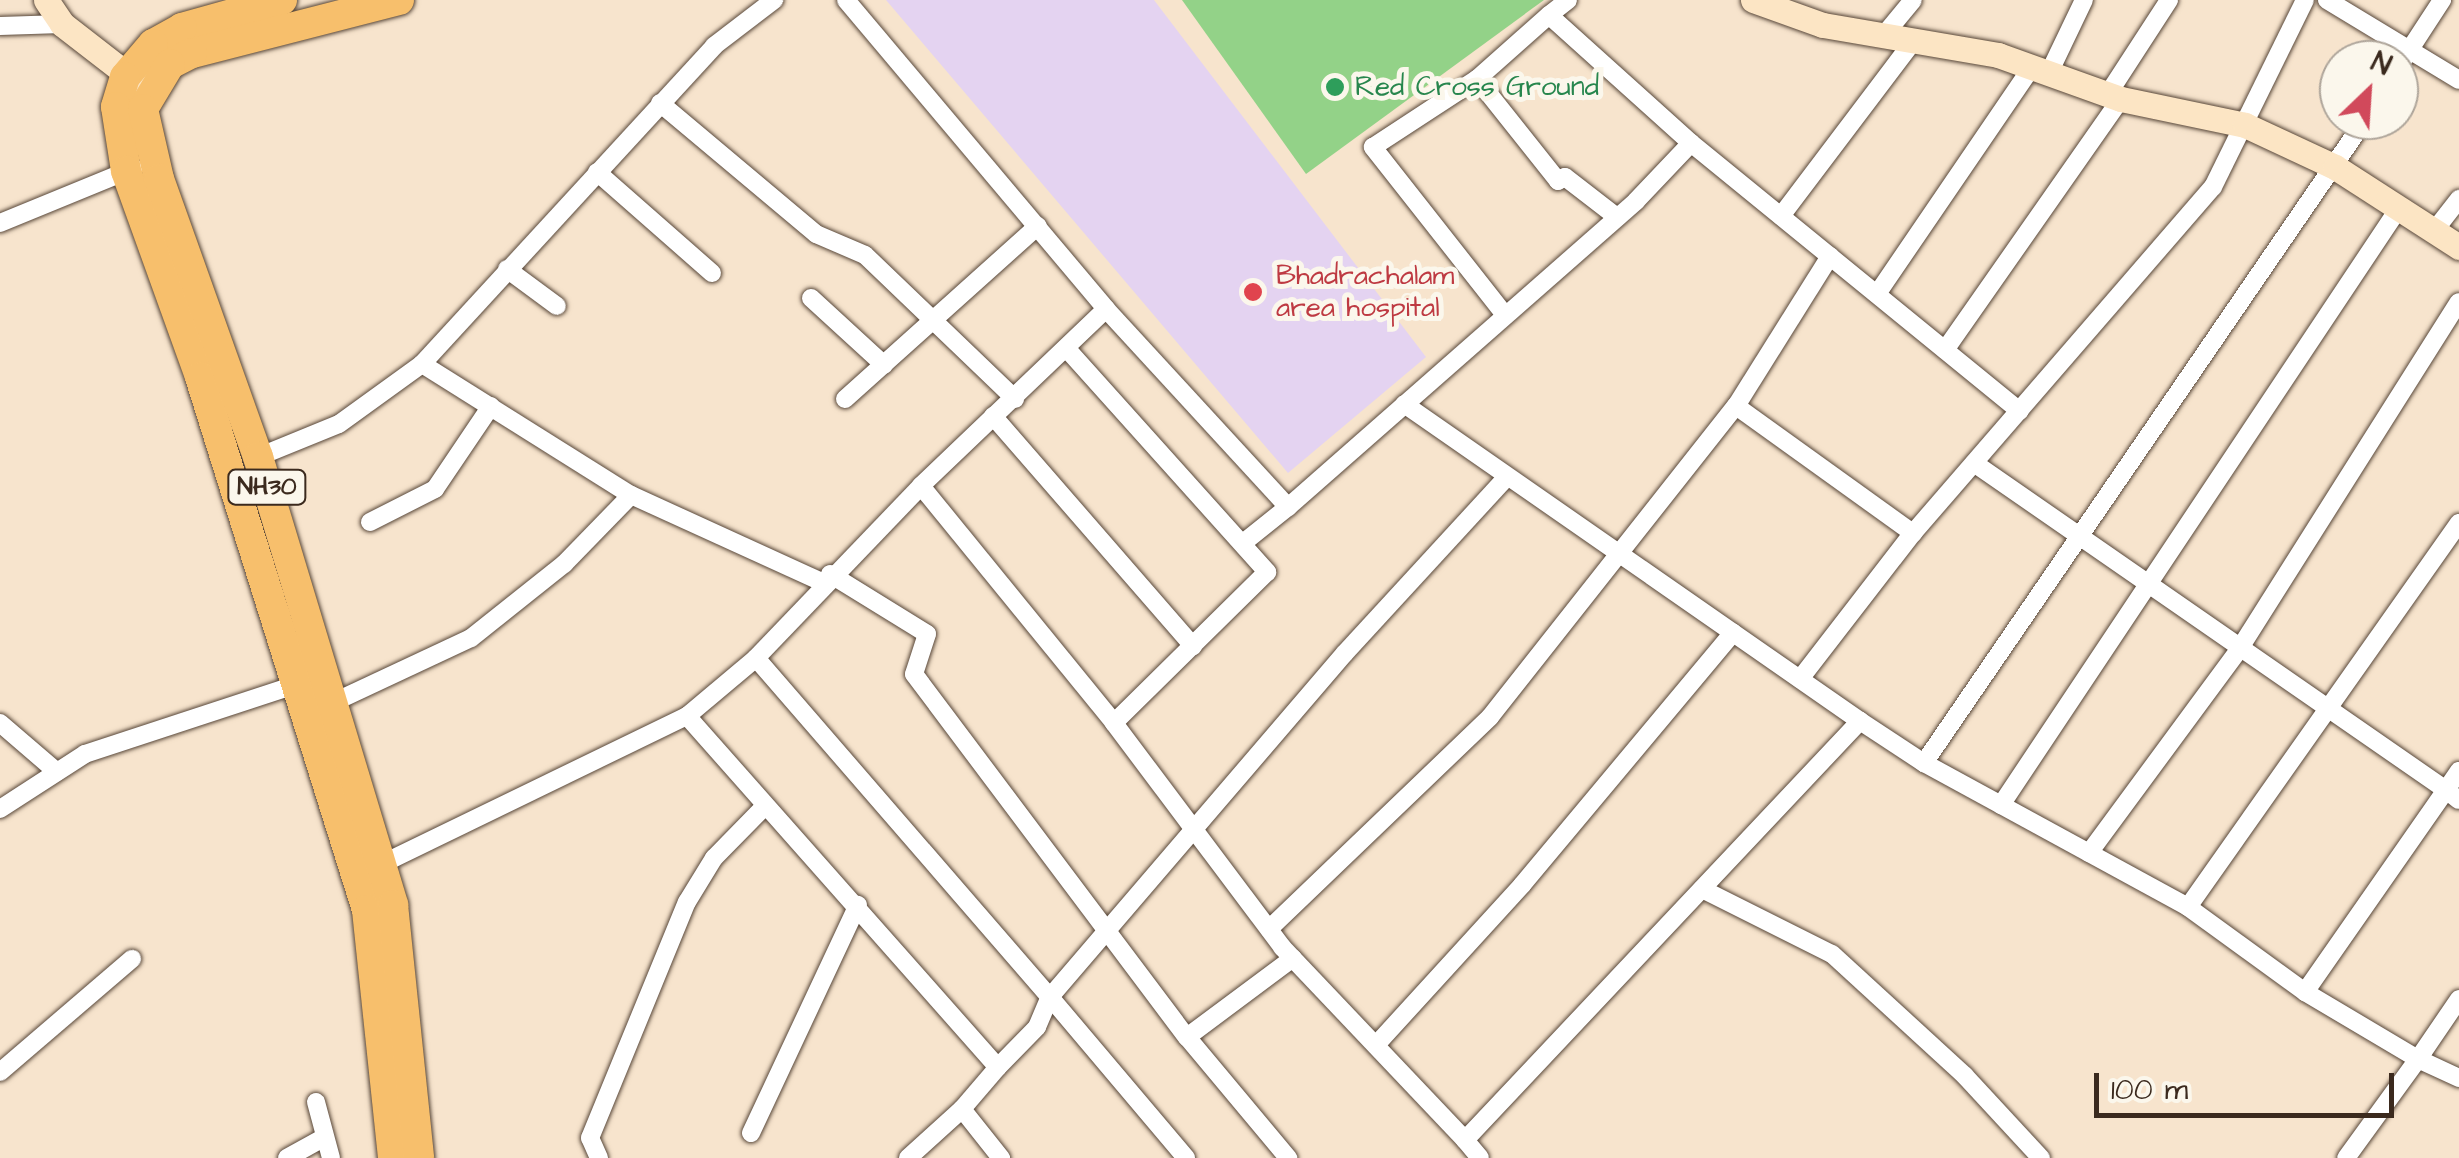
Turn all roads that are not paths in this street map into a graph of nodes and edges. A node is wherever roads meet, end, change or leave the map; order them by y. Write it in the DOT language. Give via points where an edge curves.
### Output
graph roads {
  1 [pos="46,0"];
  2 [pos="282,0"];
  3 [pos="399,0"];
  4 [pos="774,0"];
  5 [pos="846,0"];
  6 [pos="1568,0"];
  7 [pos="1753,0"];
  8 [pos="1913,0"];
  9 [pos="2084,0"];
  10 [pos="2169,0"];
  11 [pos="2305,0"];
  12 [pos="2328,0"];
  13 [pos="2442,0"];
  14 [pos="1549,15"];
  15 [pos="62,24"];
  16 [pos="0,26"];
  17 [pos="1884,35"];
  18 [pos="1914,40"];
  19 [pos="2380,40"];
  20 [pos="2416,40"];
  21 [pos="161,54"];
  22 [pos="2419,64"];
  23 [pos="2041,70"];
  24 [pos="1477,80"];
  25 [pos="2459,80"];
  26 [pos="138,83"];
  27 [pos="2115,96"];
  28 [pos="660,103"];
  29 [pos="2245,124"];
  30 [pos="2353,140"];
  31 [pos="1691,143"];
  32 [pos="140,167"];
  33 [pos="2336,167"];
  34 [pos="597,172"];
  35 [pos="2459,199"];
  36 [pos="2398,208"];
  37 [pos="1781,216"];
  38 [pos="1617,217"];
  39 [pos="0,223"];
  40 [pos="1038,226"];
  41 [pos="2434,232"];
  42 [pos="2459,247"];
  43 [pos="1830,256"];
  44 [pos="508,268"];
  45 [pos="712,273"];
  46 [pos="1877,294"];
  47 [pos="811,298"];
  48 [pos="2459,302"];
  49 [pos="556,306"];
  50 [pos="1106,310"];
  51 [pos="1505,315"];
  52 [pos="931,324"];
  53 [pos="1067,350"];
  54 [pos="1945,350"];
  55 [pos="422,364"];
  56 [pos="884,365"];
  57 [pos="1015,399"];
  58 [pos="845,400"];
  59 [pos="1404,404"];
  60 [pos="491,406"];
  61 [pos="1736,406"];
  62 [pos="2020,410"];
  63 [pos="993,416"];
  64 [pos="258,458"];
  65 [pos="1974,463"];
  66 [pos="1505,480"];
  67 [pos="920,486"];
  68 [pos="631,495"];
  69 [pos="1288,507"];
  70 [pos="370,522"];
  71 [pos="2459,522"];
  72 [pos="1914,534"];
  73 [pos="2080,538"];
  74 [pos="1243,544"];
  75 [pos="1616,552"];
  76 [pos="826,578"];
  77 [pos="2149,585"];
  78 [pos="1734,633"];
  79 [pos="1193,646"];
  80 [pos="2240,648"];
  81 [pos="756,658"];
  82 [pos="1800,679"];
  83 [pos="298,684"];
  84 [pos="332,703"];
  85 [pos="2328,707"];
  86 [pos="687,716"];
  87 [pos="1860,721"];
  88 [pos="0,724"];
  89 [pos="1114,724"];
  90 [pos="1924,763"];
  91 [pos="2459,770"];
  92 [pos="57,772"];
  93 [pos="2452,795"];
  94 [pos="2001,805"];
  95 [pos="764,806"];
  96 [pos="0,809"];
  97 [pos="1197,832"];
  98 [pos="2089,853"];
  99 [pos="382,864"];
  100 [pos="1702,888"];
  101 [pos="858,905"];
  102 [pos="2188,907"];
  103 [pos="1269,930"];
  104 [pos="1108,937"];
  105 [pos="1293,958"];
  106 [pos="132,959"];
  107 [pos="2305,992"];
  108 [pos="1050,998"];
  109 [pos="2459,999"];
  110 [pos="1188,1037"];
  111 [pos="1376,1046"];
  112 [pos="2418,1059"];
  113 [pos="998,1067"];
  114 [pos="0,1072"];
  115 [pos="2459,1078"];
  116 [pos="316,1102"];
  117 [pos="962,1109"];
  118 [pos="750,1133"];
  119 [pos="326,1137"];
  120 [pos="1466,1140"];
  121 [pos="287,1158"];
  122 [pos="331,1158"];
  123 [pos="392,1158"];
  124 [pos="420,1158"];
  125 [pos="599,1158"];
  126 [pos="908,1158"];
  127 [pos="1001,1158"];
  128 [pos="1186,1158"];
  129 [pos="1288,1158"];
  130 [pos="1480,1158"];
  131 [pos="2041,1158"];
  132 [pos="2346,1158"];
  1 -- 15 [label="street"];
  2 -- 21 [label="highway" via="182,28"];
  3 -- 21 [label="highway"];
  4 -- 28 [label="street" via="714,46"];
  5 -- 40 [label="street"];
  6 -- 14 [label="street"];
  7 -- 17 [label="street" via="1822,24"];
  8 -- 17 [label="street"];
  9 -- 23 [label="street"];
  10 -- 27 [label="street"];
  11 -- 29 [label="street"];
  12 -- 19 [label="street"];
  13 -- 20 [label="street"];
  14 -- 24 [label="street"];
  14 -- 31 [label="street"];
  15 -- 16 [label="street"];
  15 -- 26 [label="street"];
  17 -- 18 [label="street"];
  18 -- 23 [label="street"];
  18 -- 37 [label="street"];
  21 -- 26 [label="highway"];
  22 -- 25 [label="street"];
  23 -- 27 [label="street"];
  23 -- 46 [label="street"];
  24 -- 38 [label="street" via="1558,181 1565,176"];
  24 -- 51 [label="street" via="1372,147"];
  26 -- 32 [label="highway, NH30"];
  27 -- 29 [label="street"];
  27 -- 54 [label="street"];
  28 -- 34 [label="street"];
  28 -- 52 [label="street" via="816,234 865,255"];
  29 -- 33 [label="street"];
  29 -- 62 [label="street" via="2212,187"];
  30 -- 33 [label="street"];
  31 -- 37 [label="street"];
  31 -- 38 [label="street"];
  32 -- 39 [label="street"];
  32 -- 64 [label="highway, NH30"];
  32 -- 83 [label="highway, NH30"];
  33 -- 36 [label="street"];
  33 -- 73 [label="street"];
  34 -- 44 [label="street"];
  34 -- 45 [label="street"];
  35 -- 41 [label="street"];
  36 -- 41 [label="street"];
  36 -- 77 [label="street"];
  37 -- 43 [label="street"];
  38 -- 51 [label="street"];
  40 -- 50 [label="street"];
  40 -- 52 [label="street"];
  41 -- 42 [label="street"];
  43 -- 46 [label="street"];
  43 -- 61 [label="street"];
  44 -- 49 [label="street"];
  44 -- 55 [label="street"];
  46 -- 54 [label="street"];
  47 -- 56 [label="street"];
  48 -- 80 [label="street"];
  50 -- 53 [label="street"];
  50 -- 69 [label="street"];
  51 -- 59 [label="street"];
  52 -- 56 [label="street"];
  52 -- 57 [label="street"];
  53 -- 57 [label="street"];
  53 -- 74 [label="street"];
  54 -- 62 [label="street"];
  55 -- 60 [label="street"];
  55 -- 64 [label="street" via="339,424"];
  56 -- 58 [label="street"];
  57 -- 63 [label="street"];
  59 -- 66 [label="street"];
  59 -- 69 [label="street"];
  60 -- 68 [label="street"];
  60 -- 70 [label="street" via="435,489"];
  61 -- 72 [label="street"];
  61 -- 75 [label="street"];
  62 -- 65 [label="street"];
  63 -- 67 [label="street"];
  63 -- 79 [label="street"];
  64 -- 84 [label="highway, NH30"];
  65 -- 72 [label="street"];
  65 -- 73 [label="street"];
  66 -- 75 [label="street"];
  66 -- 97 [label="street" via="1345,652"];
  67 -- 76 [label="street"];
  67 -- 89 [label="street"];
  68 -- 76 [label="street"];
  68 -- 84 [label="street" via="564,564 471,638"];
  69 -- 74 [label="street"];
  71 -- 85 [label="street"];
  72 -- 82 [label="street"];
  73 -- 77 [label="street"];
  73 -- 90 [label="street"];
  74 -- 79 [label="street" via="1266,572"];
  75 -- 78 [label="street"];
  75 -- 103 [label="street" via="1490,717"];
  76 -- 81 [label="street"];
  76 -- 104 [label="street" via="927,634 914,674"];
  77 -- 80 [label="street"];
  77 -- 94 [label="street"];
  78 -- 82 [label="street"];
  78 -- 111 [label="street"];
  79 -- 89 [label="street"];
  80 -- 85 [label="street"];
  80 -- 98 [label="street"];
  81 -- 86 [label="street"];
  81 -- 108 [label="street"];
  82 -- 87 [label="street"];
  83 -- 92 [label="street" via="84,754"];
  83 -- 123 [label="highway, NH30" via="367,910"];
  84 -- 99 [label="highway, NH30"];
  85 -- 93 [label="street"];
  85 -- 102 [label="street"];
  86 -- 95 [label="street"];
  86 -- 99 [label="street"];
  87 -- 90 [label="street"];
  87 -- 100 [label="street"];
  88 -- 92 [label="street"];
  89 -- 97 [label="street"];
  90 -- 94 [label="street"];
  91 -- 93 [label="street"];
  92 -- 96 [label="street"];
  93 -- 107 [label="street"];
  94 -- 98 [label="street"];
  95 -- 101 [label="street"];
  95 -- 125 [label="street" via="714,858 687,902 590,1138"];
  97 -- 103 [label="street"];
  97 -- 104 [label="street"];
  98 -- 102 [label="street"];
  99 -- 124 [label="highway, NH30" via="398,941"];
  100 -- 120 [label="street"];
  100 -- 131 [label="street" via="1832,954"];
  101 -- 113 [label="street"];
  101 -- 118 [label="street"];
  102 -- 107 [label="street"];
  103 -- 105 [label="street"];
  104 -- 108 [label="street"];
  104 -- 110 [label="street"];
  105 -- 110 [label="street"];
  105 -- 111 [label="street"];
  106 -- 114 [label="street"];
  107 -- 112 [label="street"];
  108 -- 113 [label="street" via="1037,1027"];
  108 -- 128 [label="street"];
  109 -- 112 [label="street"];
  110 -- 129 [label="street"];
  111 -- 120 [label="street"];
  112 -- 115 [label="street"];
  112 -- 132 [label="street"];
  113 -- 117 [label="street"];
  116 -- 119 [label="street"];
  117 -- 126 [label="street"];
  117 -- 127 [label="street"];
  119 -- 121 [label="street"];
  119 -- 122 [label="street"];
  120 -- 130 [label="street"];
}
